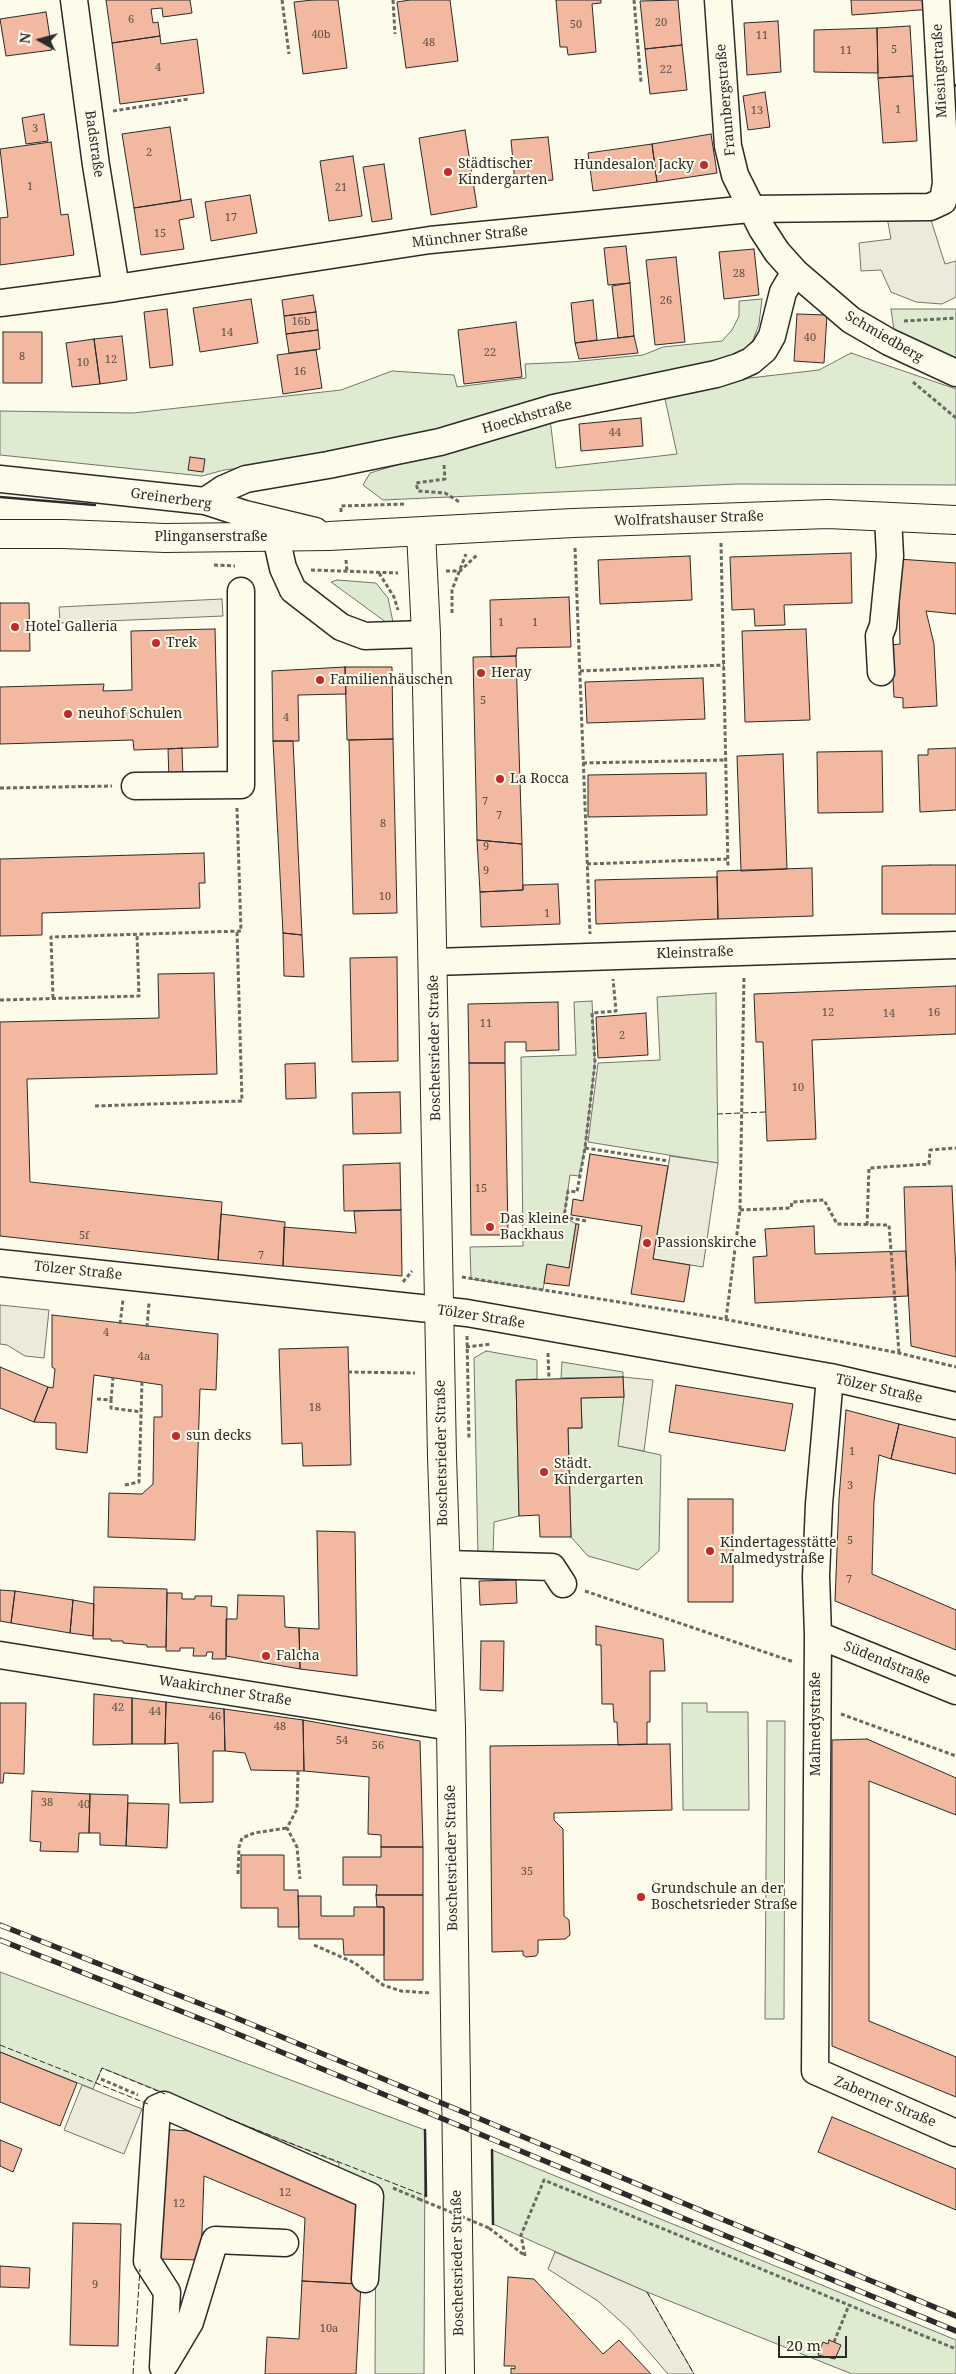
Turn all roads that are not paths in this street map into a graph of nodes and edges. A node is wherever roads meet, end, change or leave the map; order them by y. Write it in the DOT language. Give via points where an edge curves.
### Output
graph roads {
  1 [pos="74,0"];
  2 [pos="718,0"];
  3 [pos="936,0"];
  4 [pos="943,201"];
  5 [pos="750,209"];
  6 [pos="795,272"];
  7 [pos="116,288"];
  8 [pos="0,303"];
  9 [pos="956,373"];
  10 [pos="0,479"];
  11 [pos="205,501"];
  12 [pos="888,517"];
  13 [pos="956,520"];
  14 [pos="421,532"];
  15 [pos="0,534"];
  16 [pos="338,536"];
  17 [pos="276,537"];
  18 [pos="241,591"];
  19 [pos="414,634"];
  20 [pos="881,672"];
  21 [pos="135,786"];
  22 [pos="956,945"];
  23 [pos="434,962"];
  24 [pos="0,1263"];
  25 [pos="439,1310"];
  26 [pos="830,1377"];
  27 [pos="956,1406"];
  28 [pos="446,1564"];
  29 [pos="563,1584"];
  30 [pos="818,1635"];
  31 [pos="0,1655"];
  32 [pos="956,1691"];
  33 [pos="451,1727"];
  34 [pos="815,2071"];
  35 [pos="956,2133"];
  36 [pos="285,2243"];
  37 [pos="365,2280"];
  38 [pos="163,2370"];
  39 [pos="460,2374"];
  1 -- 7 [label="street, Badstraße"];
  2 -- 5 [label="street, Fraunbergstraße" via="728,146 734,174"];
  3 -- 4 [label="street, Miesingstraße" via="946,183"];
  4 -- 5 [label="street, Münchner Straße" via="930,206"];
  5 -- 6 [label="street, Fraunbergstraße" via="777,252"];
  5 -- 7 [label="street, Münchner Straße" via="430,240"];
  6 -- 9 [label="street, Schmiedberg" via="851,320 889,342"];
  6 -- 11 [label="street, Hoeckhstraße" via="783,292 772,336 764,350 751,361 716,374 554,408 440,442 246,479"];
  7 -- 8 [label="street, Münchner Straße"];
  10 -- 11 [label="street, Greinerberg"];
  11 -- 16 [label="street, Greinerberg"];
  12 -- 13 [label="main road, Wolfratshauser Straße"];
  12 -- 14 [label="main road, Wolfratshauser Straße" via="828,514"];
  12 -- 20 [label="street" via="890,556 880,636"];
  14 -- 16 [label="main road, Plinganserstraße"];
  14 -- 19 [label="main road, Boschetsrieder Straße"];
  15 -- 17 [label="main road, Plinganserstraße"];
  16 -- 17 [label="main road, Plinganserstraße"];
  17 -- 19 [label="street" via="283,568 293,590 310,606 341,627 364,636"];
  18 -- 21 [label="street" via="241,785"];
  19 -- 23 [label="main road, Boschetsrieder Straße"];
  22 -- 23 [label="street, Kleinstraße"];
  23 -- 25 [label="main road, Boschetsrieder Straße"];
  24 -- 25 [label="street, Tölzer Straße"];
  25 -- 26 [label="street, Tölzer Straße"];
  25 -- 28 [label="main road, Boschetsrieder Straße"];
  26 -- 27 [label="street, Tölzer Straße"];
  26 -- 30 [label="street, Malmedystraße" via="819,1504"];
  28 -- 29 [label="street" via="552,1566"];
  28 -- 33 [label="main road, Boschetsrieder Straße"];
  30 -- 32 [label="street, Südendstraße"];
  30 -- 34 [label="street, Malmedystraße"];
  31 -- 33 [label="street, Waakirchner Straße"];
  33 -- 39 [label="main road, Boschetsrieder Straße"];
  34 -- 35 [label="street, Zaberner Straße"];
  36 -- 38 [label="street" via="215,2240 190,2322"];
  37 -- 38 [label="street" via="370,2196 164,2105 157,2108 147,2261 167,2292"];
}
